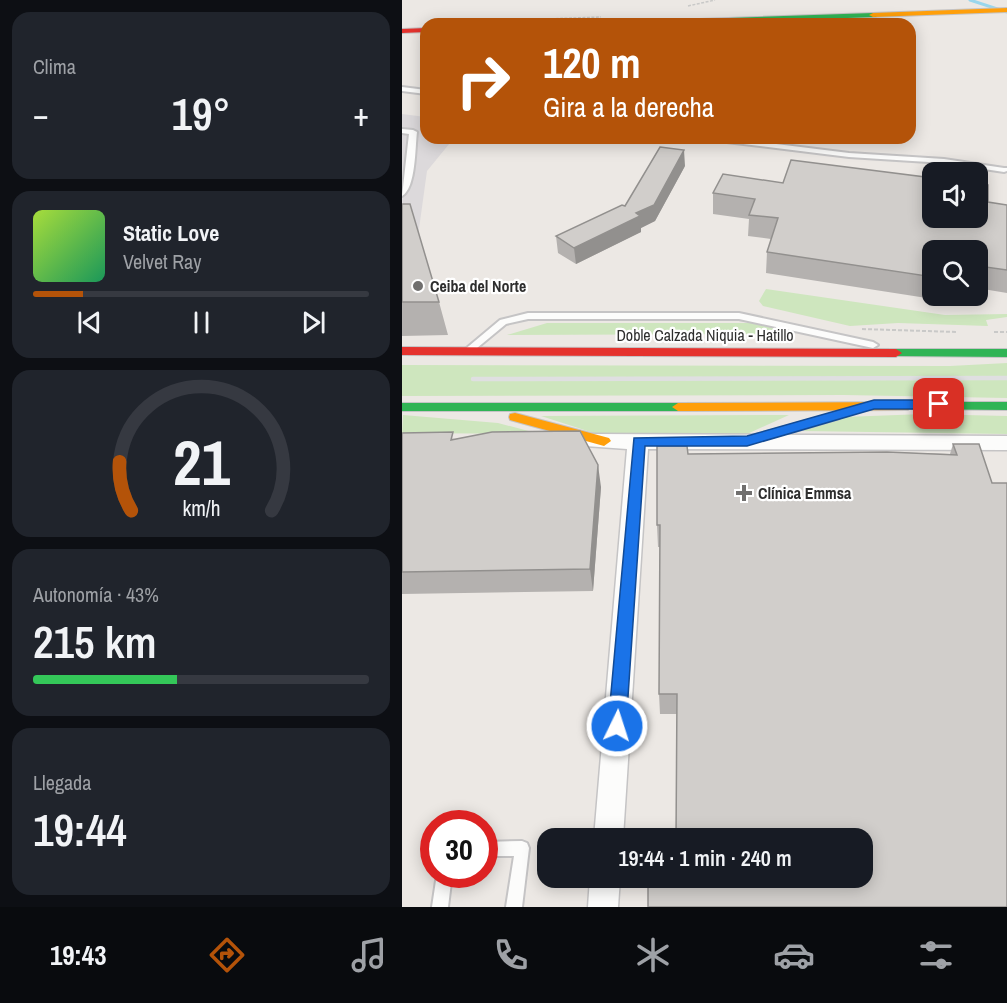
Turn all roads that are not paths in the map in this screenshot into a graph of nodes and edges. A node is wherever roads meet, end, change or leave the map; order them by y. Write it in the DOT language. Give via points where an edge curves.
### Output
graph roads {
  1 [pos="715,3"];
  2 [pos="1007,10"];
  3 [pos="630,18"];
  4 [pos="722,18"];
  5 [pos="420,30"];
  6 [pos="402,31"];
  7 [pos="402,89"];
  8 [pos="420,91"];
  9 [pos="402,131"];
  10 [pos="759,144"];
  11 [pos="1004,170"];
  12 [pos="402,194"];
  13 [pos="402,351"];
  14 [pos="468,351"];
  15 [pos="923,353"];
  16 [pos="1007,353"];
  17 [pos="874,405"];
  18 [pos="1007,406"];
  19 [pos="402,407"];
  20 [pos="476,407"];
  21 [pos="520,441"];
  22 [pos="604,441"];
  23 [pos="638,441"];
  24 [pos="747,441"];
  25 [pos="1007,443"];
  26 [pos="609,828"];
  27 [pos="498,849"];
  28 [pos="443,888"];
  29 [pos="604,888"];
  30 [pos="440,907"];
  31 [pos="514,907"];
  32 [pos="603,907"];
  1 -- 3 [label="main road"];
  2 -- 4 [label="main road"];
  5 -- 6 [label="main road"];
  7 -- 8 [label="lane"];
  9 -- 12 [label="lane" via="413,132 408,180"];
  10 -- 11 [label="lane"];
  13 -- 14 [label="main road, Doble Calzada Niquia - Hatillo"];
  14 -- 15 [label="main road, Doble Calzada Niquia - Hatillo"];
  14 -- 15 [label="lane" via="503,322 528,316 740,316 853,342"];
  15 -- 16 [label="main road, Doble Calzada Niquia - Hatillo"];
  17 -- 18 [label="main road"];
  17 -- 20 [label="main road"];
  17 -- 24 [label="main road"];
  19 -- 20 [label="main road"];
  20 -- 22 [label="main road"];
  21 -- 22 [label="street"];
  22 -- 23 [label="street"];
  23 -- 24 [label="street"];
  23 -- 26 [label="street"];
  24 -- 25 [label="street"];
  27 -- 31 [label="lane" via="522,848"];
  28 -- 30 [label="lane"];
  29 -- 32 [label="street"];
}
